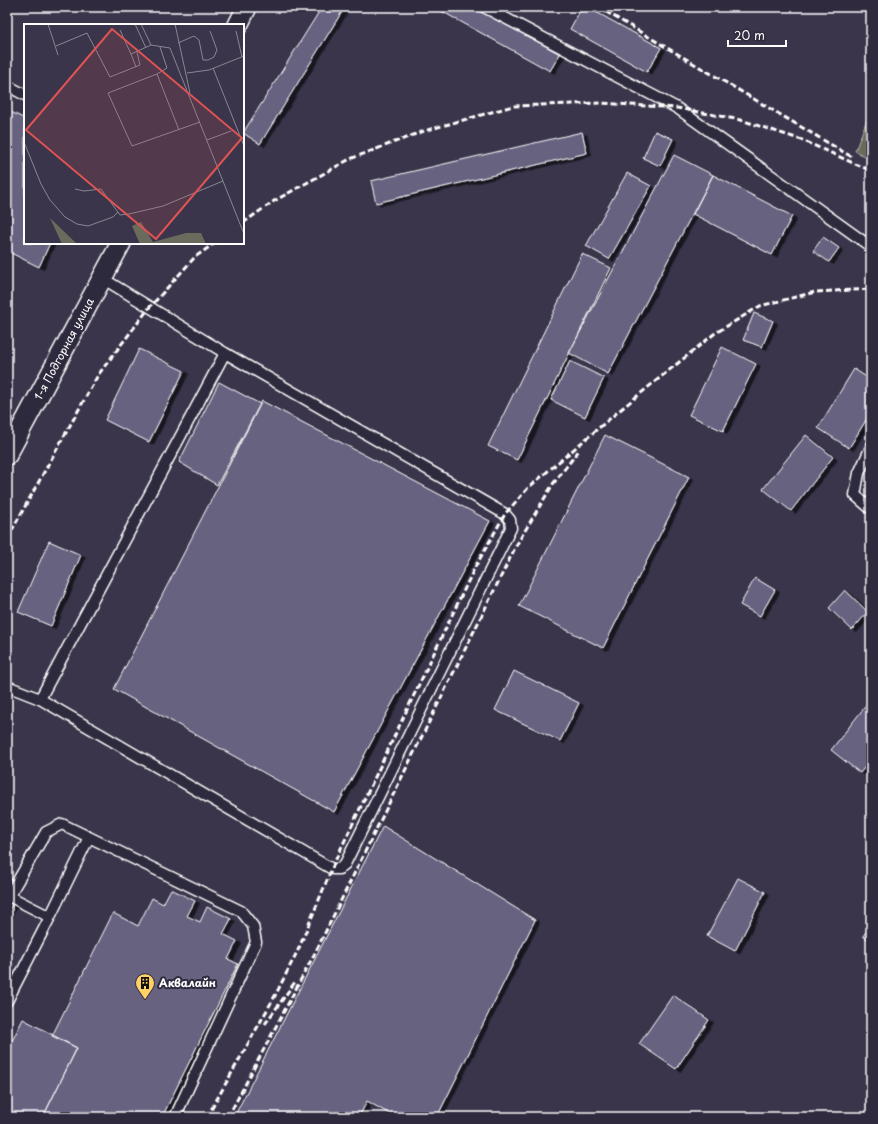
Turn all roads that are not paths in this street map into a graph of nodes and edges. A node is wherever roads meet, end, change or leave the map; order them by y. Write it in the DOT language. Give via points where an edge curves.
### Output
graph roads {
  1 [pos="247,7"];
  2 [pos="484,7"];
  3 [pos="238,24"];
  4 [pos="10,87"];
  5 [pos="24,94"];
  6 [pos="120,244"];
  7 [pos="871,249"];
  8 [pos="102,278"];
  9 [pos="225,353"];
  10 [pos="27,417"];
  11 [pos="7,440"];
  12 [pos="871,447"];
  13 [pos="7,455"];
  14 [pos="871,509"];
  15 [pos="7,686"];
  16 [pos="40,699"];
  17 [pos="89,837"];
  18 [pos="8,896"];
  19 [pos="50,917"];
  20 [pos="7,1001"];
  21 [pos="175,1117"];
  1 -- 3 [label="street"];
  2 -- 7 [label="lane" via="677,108"];
  4 -- 5 [label="lane"];
  6 -- 8 [label="street, 1-я Подгорная улица"];
  8 -- 9 [label="lane"];
  8 -- 10 [label="street, 1-я Подгорная улица"];
  9 -- 16 [label="lane"];
  9 -- 16 [label="lane" via="504,514 510,520 511,528 344,864 339,869 332,869"];
  10 -- 11 [label="street"];
  10 -- 13 [label="street, 1-я Подгорная улица"];
  12 -- 14 [label="lane" via="859,473 855,495"];
  15 -- 16 [label="lane"];
  17 -- 18 [label="lane" via="62,824 46,832"];
  17 -- 19 [label="lane"];
  17 -- 21 [label="lane" via="241,911 253,926 256,942"];
  18 -- 19 [label="lane"];
  19 -- 20 [label="lane"];
}
